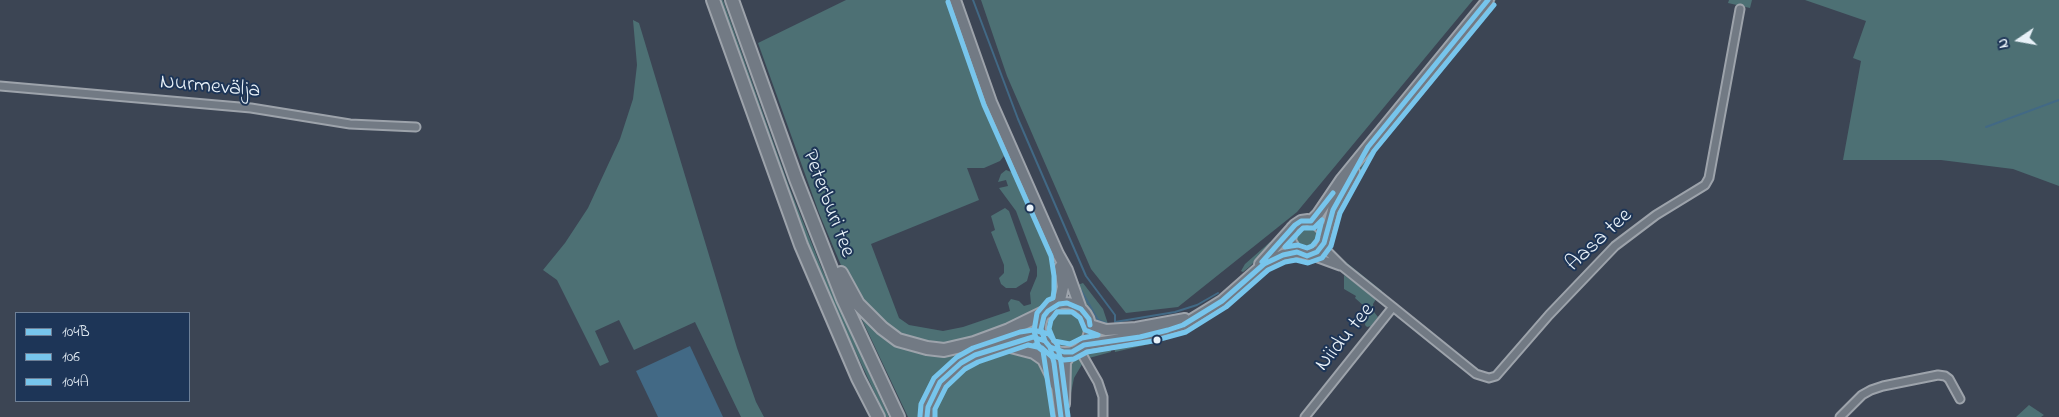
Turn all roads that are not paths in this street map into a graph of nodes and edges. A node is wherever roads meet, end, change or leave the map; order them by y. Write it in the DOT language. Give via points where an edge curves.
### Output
graph roads {
  1 [pos="713,0"];
  2 [pos="732,0"];
  3 [pos="955,0"];
  4 [pos="1488,0"];
  5 [pos="1740,9"];
  6 [pos="0,86"];
  7 [pos="416,127"];
  8 [pos="1368,147"];
  9 [pos="796,179"];
  10 [pos="1311,220"];
  11 [pos="1292,228"];
  12 [pos="1324,239"];
  13 [pos="1297,252"];
  14 [pos="1058,254"];
  15 [pos="1310,255"];
  16 [pos="1342,267"];
  17 [pos="1249,276"];
  18 [pos="1053,307"];
  19 [pos="1393,307"];
  20 [pos="1081,309"];
  21 [pos="1194,318"];
  22 [pos="1090,325"];
  23 [pos="1047,344"];
  24 [pos="1005,345"];
  25 [pos="1078,348"];
  26 [pos="1057,385"];
  27 [pos="1960,399"];
  28 [pos="878,417"];
  29 [pos="898,417"];
  30 [pos="927,417"];
  31 [pos="1103,417"];
  32 [pos="1305,417"];
  33 [pos="1840,417"];
  1 -- 28 [label="highway, Peterburi tee" via="805,254"];
  2 -- 9 [label="highway, Peterburi tee"];
  3 -- 14 [label="street" via="991,102"];
  4 -- 8 [label="street"];
  5 -- 19 [label="street, Aasa tee" via="1709,178 1705,185 1656,215 1615,246 1549,315 1502,371 1489,378 1476,374"];
  6 -- 7 [label="street, Nurmevälja" via="251,108 350,124"];
  8 -- 10 [label="street"];
  8 -- 12 [label="street" via="1333,210"];
  9 -- 18 [label="highway" via="811,200 846,285 858,304 898,340 926,348 944,350 960,347 1009,330"];
  9 -- 29 [label="highway, Peterburi tee" via="843,299"];
  10 -- 11 [label="street" via="1301,221"];
  10 -- 12 [label="street" via="1320,226"];
  11 -- 13 [label="street" via="1290,241"];
  11 -- 17 [label="street"];
  12 -- 15 [label="street" via="1320,250"];
  12 -- 16 [label="street, Niidu tee" via="1326,250"];
  13 -- 15 [label="street"];
  13 -- 17 [label="street" via="1264,264"];
  14 -- 18 [label="street" via="1063,287"];
  14 -- 20 [label="street"];
  15 -- 16 [label="street, Niidu tee"];
  16 -- 19 [label="street, Niidu tee"];
  17 -- 21 [label="street" via="1222,301"];
  18 -- 20 [label="street" via="1067,303"];
  18 -- 23 [label="street" via="1044,316 1041,329"];
  19 -- 32 [label="street, Niidu tee"];
  20 -- 22 [label="street"];
  21 -- 22 [label="street" via="1136,328 1106,330"];
  21 -- 25 [label="street" via="1183,325 1152,334"];
  22 -- 25 [label="street" via="1090,332"];
  23 -- 24 [label="highway" via="1028,337"];
  23 -- 25 [label="street" via="1057,351"];
  23 -- 26 [label="street"];
  24 -- 26 [label="highway" via="1034,352 1044,359"];
  24 -- 30 [label="highway" via="975,355 950,372 934,392"];
  25 -- 26 [label="street" via="1065,362 1065,402 1060,417"];
  25 -- 31 [label="street" via="1098,382"];
  27 -- 33 [label="street" via="1949,379 1938,374 1871,390"];
}
